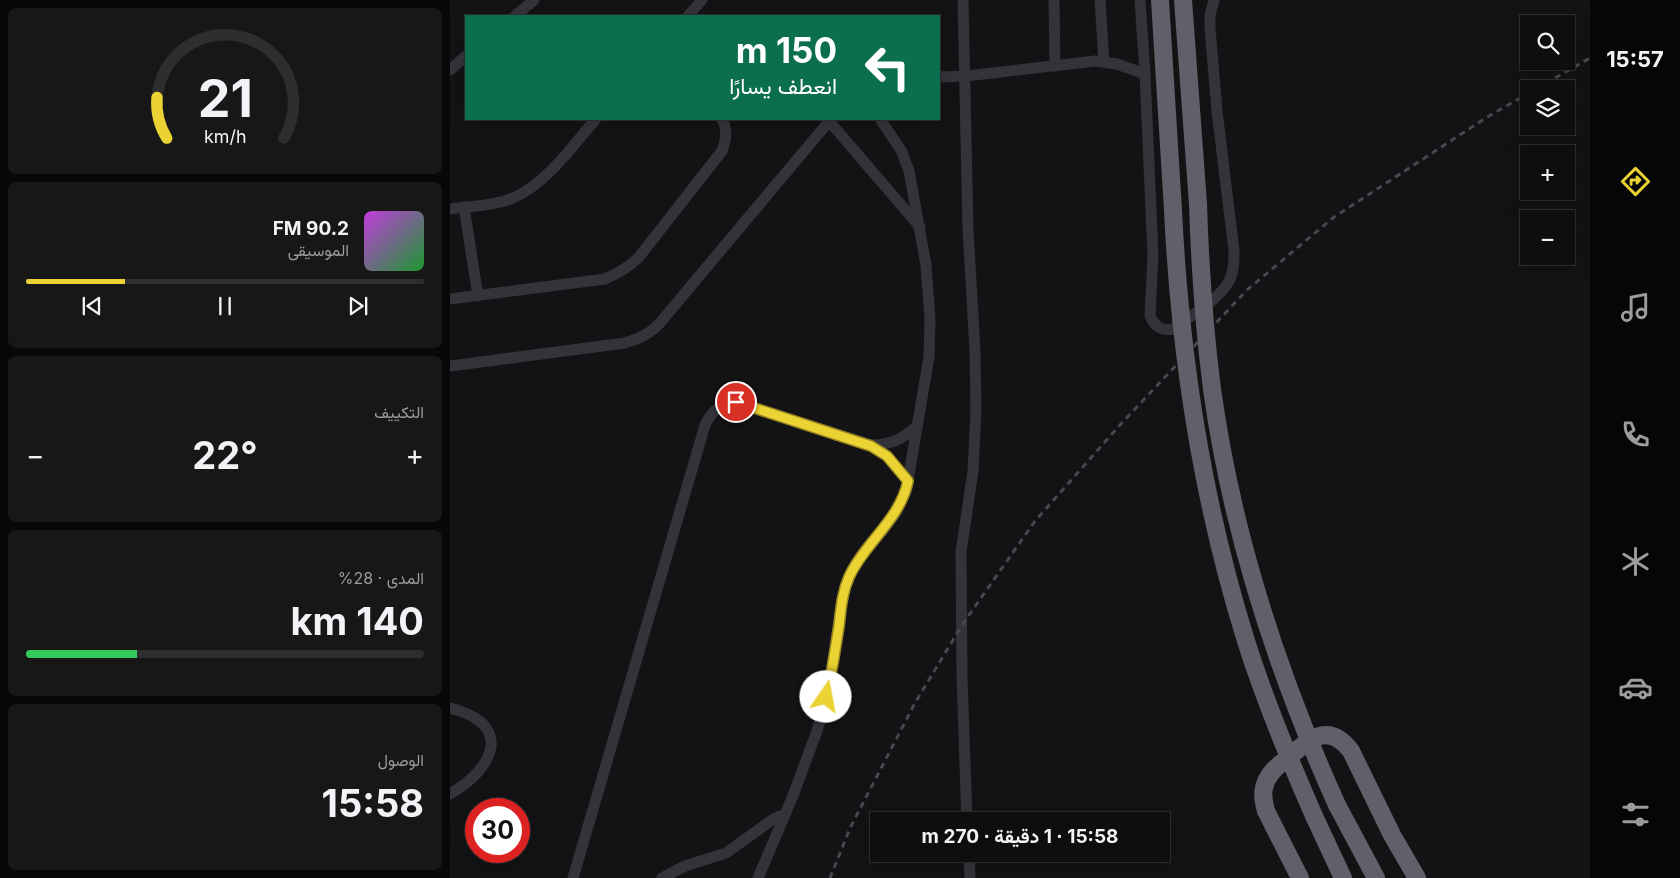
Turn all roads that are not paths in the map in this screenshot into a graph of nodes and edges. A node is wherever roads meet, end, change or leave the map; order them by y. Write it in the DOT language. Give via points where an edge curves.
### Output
graph roads {
  1 [pos="534,0"];
  2 [pos="701,0"];
  3 [pos="963,0"];
  4 [pos="1054,0"];
  5 [pos="1100,0"];
  6 [pos="1140,0"];
  7 [pos="1160,0"];
  8 [pos="1183,0"];
  9 [pos="1214,0"];
  10 [pos="515,15"];
  11 [pos="689,15"];
  12 [pos="465,57"];
  13 [pos="1104,62"];
  14 [pos="1055,66"];
  15 [pos="450,70"];
  16 [pos="1145,74"];
  17 [pos="940,76"];
  18 [pos="966,76"];
  19 [pos="595,120"];
  20 [pos="723,120"];
  21 [pos="830,120"];
  22 [pos="881,120"];
  23 [pos="464,207"];
  24 [pos="450,208"];
  25 [pos="920,227"];
  26 [pos="478,296"];
  27 [pos="450,299"];
  28 [pos="450,366"];
  29 [pos="917,426"];
  30 [pos="871,446"];
  31 [pos="908,481"];
  32 [pos="450,708"];
  33 [pos="450,794"];
  34 [pos="967,812"];
  35 [pos="784,817"];
  36 [pos="969,862"];
  37 [pos="764,866"];
  38 [pos="573,878"];
  39 [pos="662,878"];
  40 [pos="758,878"];
  41 [pos="769,878"];
  42 [pos="970,878"];
  43 [pos="1300,878"];
  44 [pos="1343,878"];
  45 [pos="1376,878"];
  46 [pos="1417,878"];
  1 -- 10 [label="street"];
  2 -- 11 [label="street"];
  3 -- 18 [label="street"];
  4 -- 14 [label="street"];
  5 -- 13 [label="street"];
  6 -- 16 [label="street"];
  7 -- 44 [label="highway, bridge" via="1176,273 1186,371 1200,459 1228,581 1258,675 1289,759"];
  8 -- 45 [label="highway, bridge" via="1200,266 1211,381 1235,512 1253,581 1289,691 1337,805"];
  9 -- 16 [label="street" via="1210,28 1234,251 1233,272 1218,296 1173,329 1166,330 1153,323 1150,316 1153,255"];
  12 -- 15 [label="street"];
  13 -- 14 [label="street"];
  13 -- 16 [label="street"];
  14 -- 18 [label="street"];
  17 -- 18 [label="street"];
  18 -- 34 [label="street" via="968,229 976,410 973,471 962,552"];
  19 -- 23 [label="street" via="536,185 514,198"];
  20 -- 26 [label="street" via="726,137 722,151 639,257 618,274 605,279"];
  21 -- 25 [label="street"];
  21 -- 28 [label="street" via="654,330 625,343"];
  22 -- 25 [label="street" via="906,160"];
  23 -- 24 [label="street"];
  23 -- 26 [label="street"];
  25 -- 29 [label="street" via="930,328 929,357"];
  26 -- 27 [label="street"];
  29 -- 30 [label="street" via="896,441"];
  29 -- 31 [label="street"];
  30 -- 31 [label="street" via="887,456"];
  30 -- 38 [label="street" via="736,402 724,404 710,414"];
  31 -- 35 [label="street" via="897,511 848,579 824,709"];
  32 -- 33 [label="street" via="480,721 489,731 492,742 489,755 478,773"];
  35 -- 37 [label="street"];
  35 -- 39 [label="street" via="772,820 726,853 685,866"];
  36 -- 42 [label="street"];
  37 -- 40 [label="street"];
  37 -- 41 [label="street"];
  43 -- 46 [label="highway" via="1266,811 1263,789 1274,769 1310,739 1329,735 1346,743 1351,751"];
}
